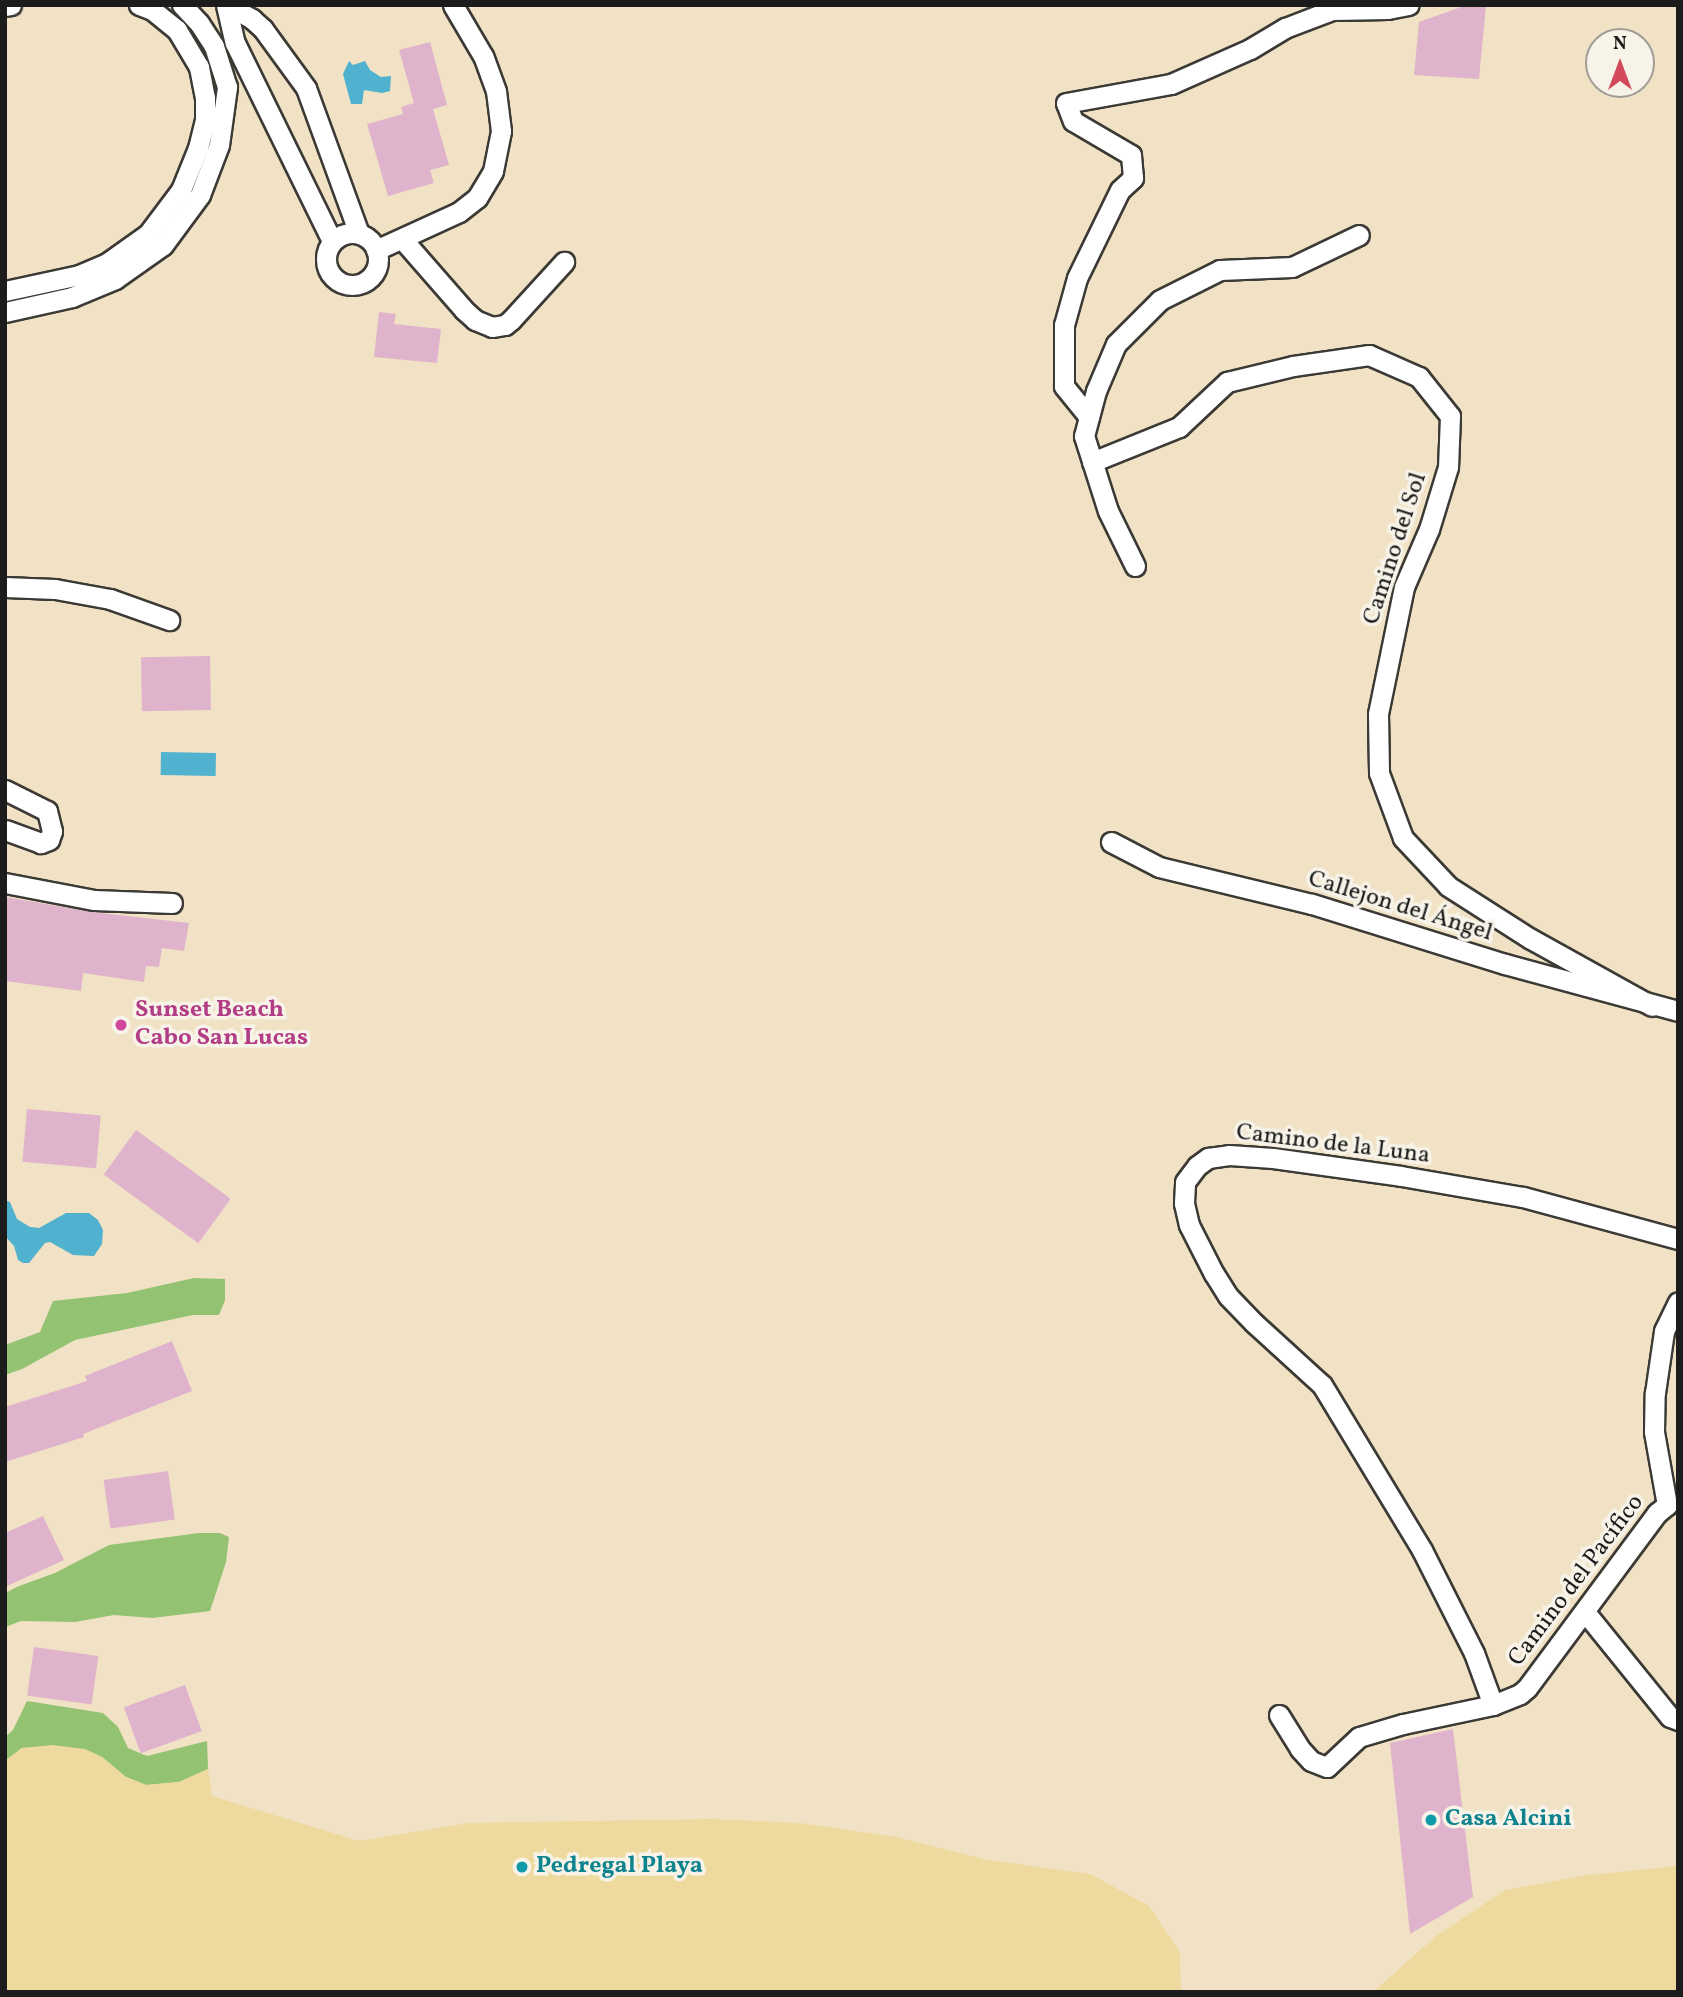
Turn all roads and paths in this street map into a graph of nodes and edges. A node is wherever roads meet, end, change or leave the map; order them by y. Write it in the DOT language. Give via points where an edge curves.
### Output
graph roads {
  1 [pos="11,5"];
  2 [pos="182,5"];
  3 [pos="226,5"];
  4 [pos="453,5"];
  5 [pos="1409,5"];
  6 [pos="5,6"];
  7 [pos="150,7"];
  8 [pos="359,234"];
  9 [pos="1359,235"];
  10 [pos="403,240"];
  11 [pos="332,242"];
  12 [pos="376,250"];
  13 [pos="143,251"];
  14 [pos="564,262"];
  15 [pos="5,291"];
  16 [pos="5,312"];
  17 [pos="1089,417"];
  18 [pos="1092,462"];
  19 [pos="1135,566"];
  20 [pos="5,587"];
  21 [pos="169,620"];
  22 [pos="5,790"];
  23 [pos="5,830"];
  24 [pos="1111,842"];
  25 [pos="5,883"];
  26 [pos="172,903"];
  27 [pos="1652,1006"];
  28 [pos="1678,1011"];
  29 [pos="1678,1239"];
  30 [pos="1678,1303"];
  31 [pos="1672,1511"];
  32 [pos="1586,1612"];
  33 [pos="1493,1705"];
  34 [pos="1279,1715"];
  35 [pos="1678,1720"];
  1 -- 6 [label="street"];
  2 -- 13 [label="street" via="205,30 220,60 227,87 224,115 219,145 200,195 177,229"];
  3 -- 8 [label="street" via="263,29 306,88"];
  3 -- 11 [label="street" via="235,43"];
  4 -- 10 [label="street" via="483,56 496,91 501,131 498,152 477,198"];
  5 -- 17 [label="street" via="1332,10 1171,84 1066,103 1073,121 1131,155 1133,178 1120,190 1083,265 1064,325 1065,386"];
  7 -- 13 [label="street" via="190,47 199,67 205,119 181,190"];
  8 -- 11 [label="street" via="346,234"];
  8 -- 12 [label="street"];
  9 -- 17 [label="street" via="1292,267 1220,270 1160,300 1116,344"];
  10 -- 12 [label="street"];
  10 -- 14 [label="street" via="464,310 492,327 511,320"];
  11 -- 12 [label="street" via="326,255 329,271 350,284 373,274"];
  13 -- 15 [label="street" via="79,275"];
  13 -- 16 [label="street" via="92,289"];
  17 -- 18 [label="street" via="1084,436"];
  18 -- 19 [label="street" via="1108,511"];
  18 -- 27 [label="street, Camino del Sol" via="1179,427 1227,382 1369,355 1419,377 1450,416 1448,467 1429,529 1404,587 1378,714 1379,773 1402,838 1448,886 1531,939"];
  20 -- 21 [label="street" via="96,597"];
  22 -- 23 [label="street" via="47,811 52,831 41,843"];
  24 -- 27 [label="street, Callejon del Ángel" via="1159,867 1312,904"];
  25 -- 26 [label="street" via="94,900"];
  27 -- 28 [label="street, Callejon del Ángel"];
  29 -- 33 [label="street, Camino de la Luna" via="1523,1197 1273,1158 1208,1158 1185,1182 1189,1225 1214,1274 1254,1323 1322,1385 1422,1550 1474,1653"];
  30 -- 31 [label="street, Camino del Pacífico" via="1664,1331 1655,1393 1654,1432"];
  31 -- 32 [label="street, Camino del Pacífico" via="1657,1513"];
  32 -- 33 [label="street, Camino del Pacífico" via="1520,1694"];
  32 -- 35 [label="street" via="1670,1717"];
  33 -- 34 [label="street, Camino del Pacífico" via="1378,1730 1349,1744 1327,1767 1300,1749"];
}
